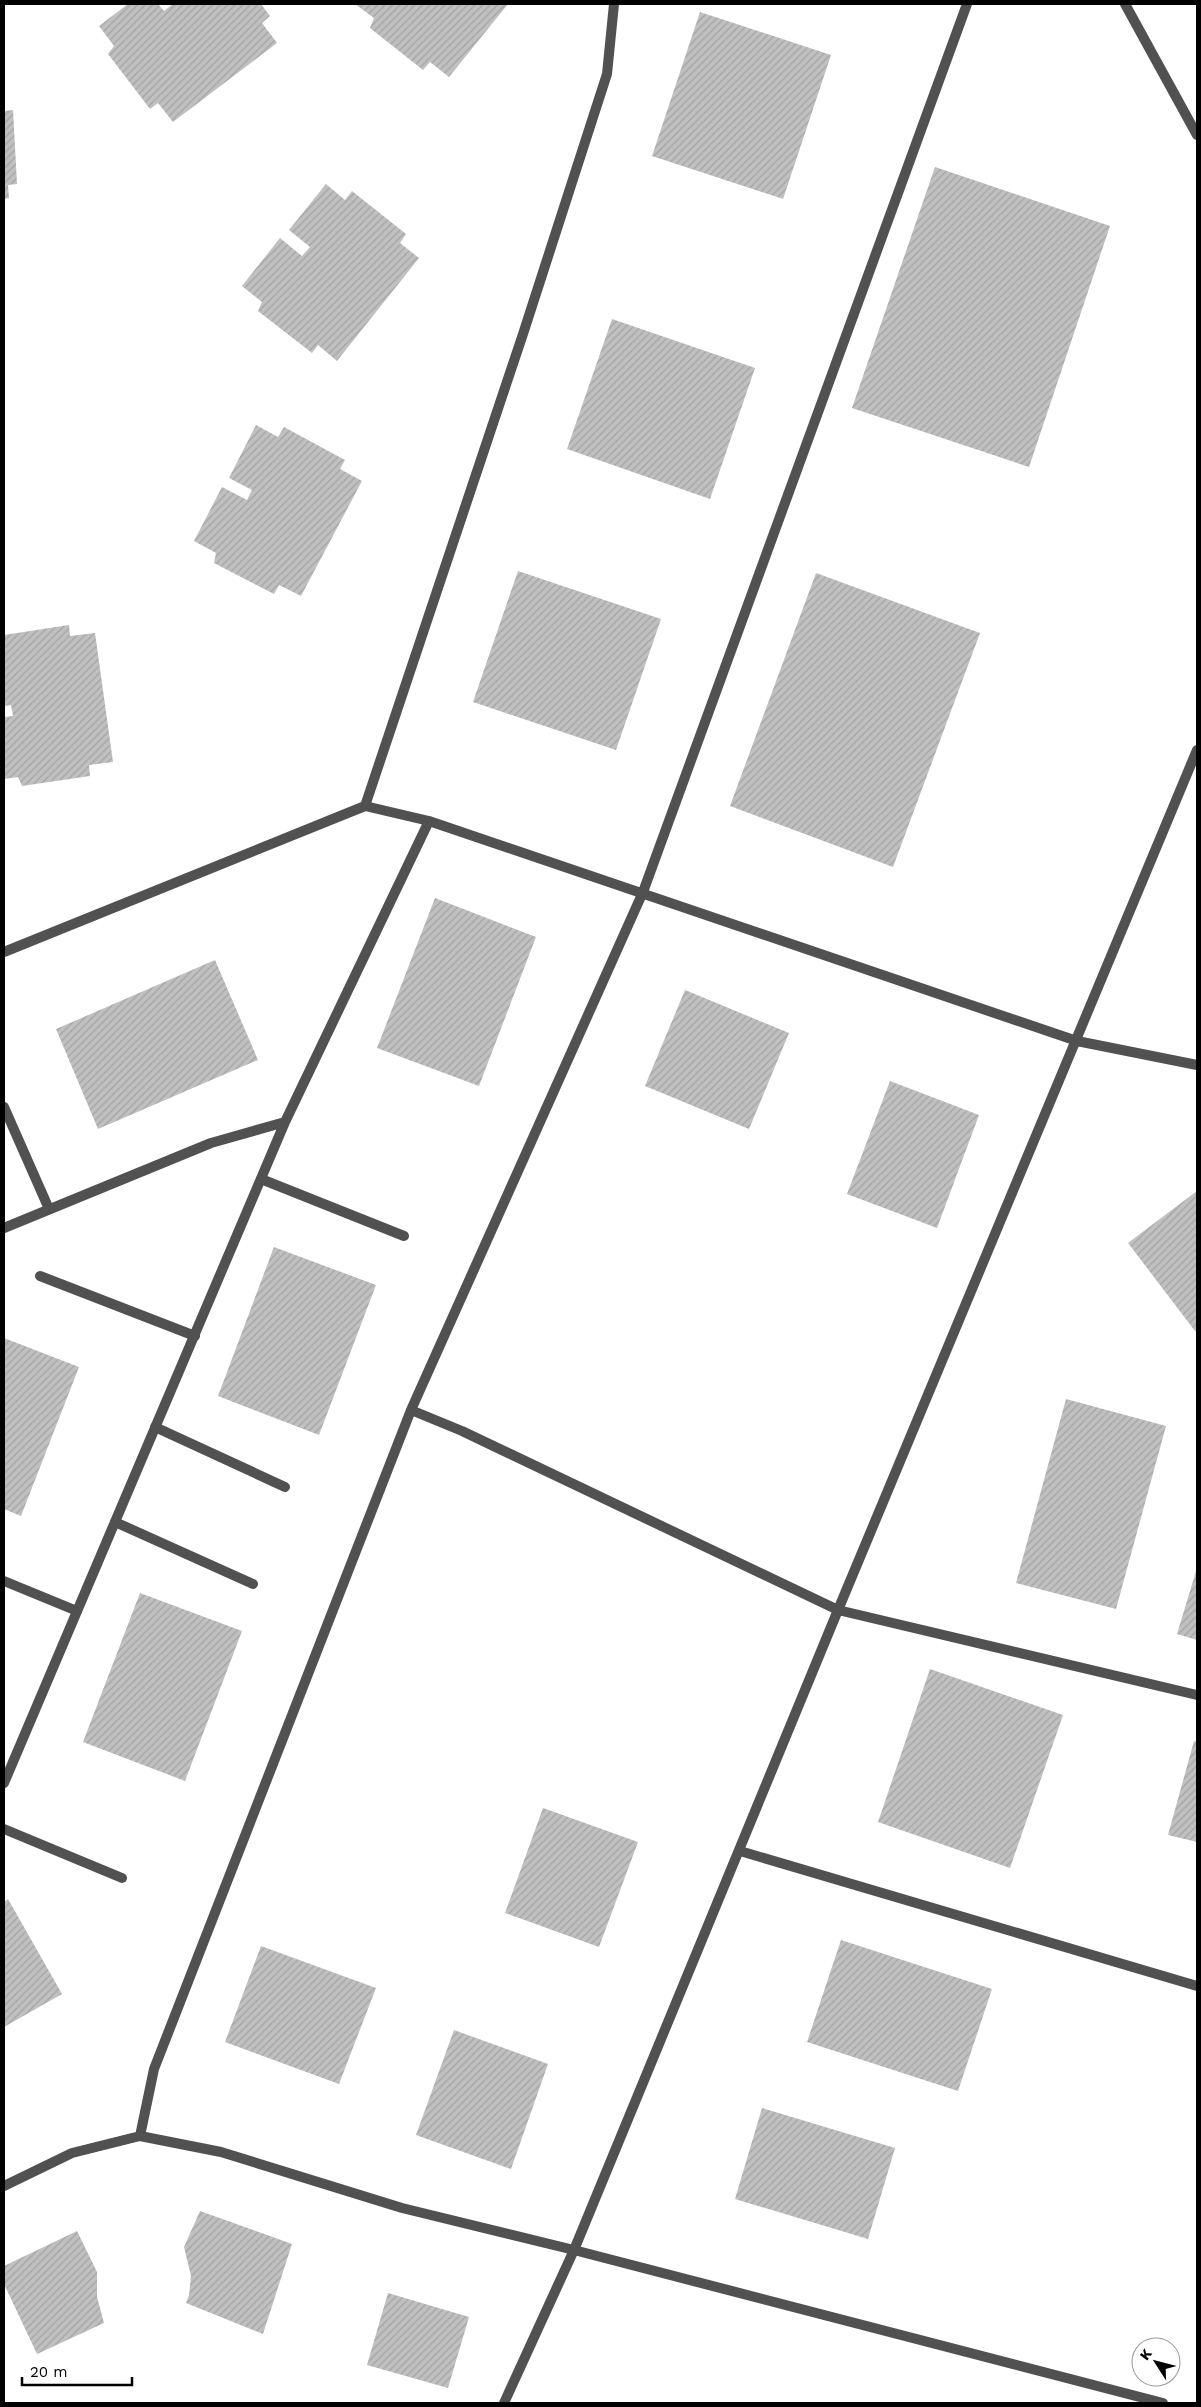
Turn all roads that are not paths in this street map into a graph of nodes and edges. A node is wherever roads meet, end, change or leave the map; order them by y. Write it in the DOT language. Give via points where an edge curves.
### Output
graph roads {
  1 [pos="614,4"];
  2 [pos="966,4"];
  3 [pos="1125,4"];
  4 [pos="1197,135"];
  5 [pos="1197,750"];
  6 [pos="364,806"];
  7 [pos="429,821"];
  8 [pos="643,892"];
  9 [pos="4,952"];
  10 [pos="1077,1041"];
  11 [pos="1197,1065"];
  12 [pos="4,1107"];
  13 [pos="286,1122"];
  14 [pos="261,1179"];
  15 [pos="49,1209"];
  16 [pos="4,1228"];
  17 [pos="404,1236"];
  18 [pos="40,1276"];
  19 [pos="195,1336"];
  20 [pos="411,1410"];
  21 [pos="156,1427"];
  22 [pos="285,1487"];
  23 [pos="115,1522"];
  24 [pos="4,1581"];
  25 [pos="253,1584"];
  26 [pos="838,1610"];
  27 [pos="77,1612"];
  28 [pos="1197,1695"];
  29 [pos="4,1783"];
  30 [pos="4,1829"];
  31 [pos="740,1851"];
  32 [pos="122,1878"];
  33 [pos="1197,1986"];
  34 [pos="140,2136"];
  35 [pos="4,2186"];
  36 [pos="574,2250"];
  37 [pos="504,2403"];
  38 [pos="1163,2403"];
  1 -- 6 [label="street" via="607,74"];
  2 -- 8 [label="street"];
  3 -- 4 [label="street"];
  5 -- 10 [label="street"];
  6 -- 7 [label="street"];
  6 -- 9 [label="street"];
  7 -- 8 [label="street"];
  7 -- 13 [label="street"];
  8 -- 10 [label="street"];
  8 -- 20 [label="street"];
  10 -- 11 [label="street"];
  10 -- 26 [label="street"];
  12 -- 15 [label="street"];
  13 -- 14 [label="street"];
  13 -- 15 [label="street" via="211,1144"];
  14 -- 17 [label="street"];
  14 -- 19 [label="street"];
  15 -- 16 [label="street"];
  18 -- 19 [label="street"];
  19 -- 21 [label="street"];
  20 -- 26 [label="street" via="462,1431"];
  20 -- 34 [label="street" via="154,2069"];
  21 -- 22 [label="street"];
  21 -- 23 [label="street"];
  23 -- 25 [label="street"];
  23 -- 27 [label="street"];
  24 -- 27 [label="street"];
  26 -- 28 [label="street"];
  26 -- 31 [label="street"];
  27 -- 29 [label="street"];
  30 -- 32 [label="street"];
  31 -- 33 [label="street"];
  31 -- 36 [label="street"];
  34 -- 35 [label="street" via="72,2153"];
  34 -- 36 [label="street" via="221,2152 402,2208"];
  36 -- 37 [label="street"];
  36 -- 38 [label="street"];
}
